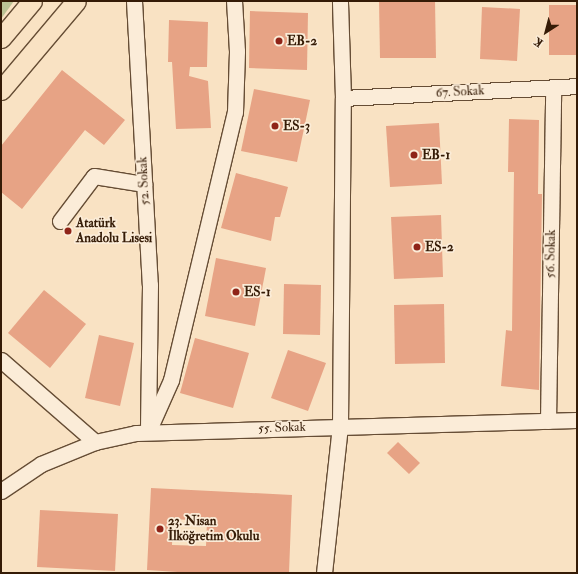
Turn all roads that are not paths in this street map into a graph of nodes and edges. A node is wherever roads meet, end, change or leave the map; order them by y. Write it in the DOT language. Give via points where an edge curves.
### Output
graph roads {
  1 [pos="32,1"];
  2 [pos="76,1"];
  3 [pos="134,1"];
  4 [pos="234,1"];
  5 [pos="340,1"];
  6 [pos="1,38"];
  7 [pos="577,86"];
  8 [pos="553,87"];
  9 [pos="1,90"];
  10 [pos="343,98"];
  11 [pos="144,184"];
  12 [pos="60,221"];
  13 [pos="1,360"];
  14 [pos="577,420"];
  15 [pos="548,421"];
  16 [pos="340,426"];
  17 [pos="148,432"];
  18 [pos="95,442"];
  19 [pos="1,491"];
  20 [pos="324,573"];
  1 -- 6 [label="main road"];
  2 -- 9 [label="main road"];
  3 -- 11 [label="street, 52. Sokak"];
  4 -- 17 [label="street" via="237,51 235,112 171,380"];
  5 -- 10 [label="street"];
  7 -- 8 [label="street, 67. Sokak"];
  8 -- 10 [label="street, 67. Sokak"];
  8 -- 15 [label="street, 56. Sokak"];
  10 -- 16 [label="street"];
  11 -- 12 [label="street" via="94,176"];
  11 -- 17 [label="street, 52. Sokak" via="150,285"];
  13 -- 18 [label="street"];
  14 -- 15 [label="street, 55. Sokak"];
  15 -- 16 [label="street, 55. Sokak"];
  16 -- 17 [label="street, 55. Sokak"];
  16 -- 20 [label="street"];
  17 -- 18 [label="street, 55. Sokak"];
  18 -- 19 [label="street, 55. Sokak" via="41,464"];
}
